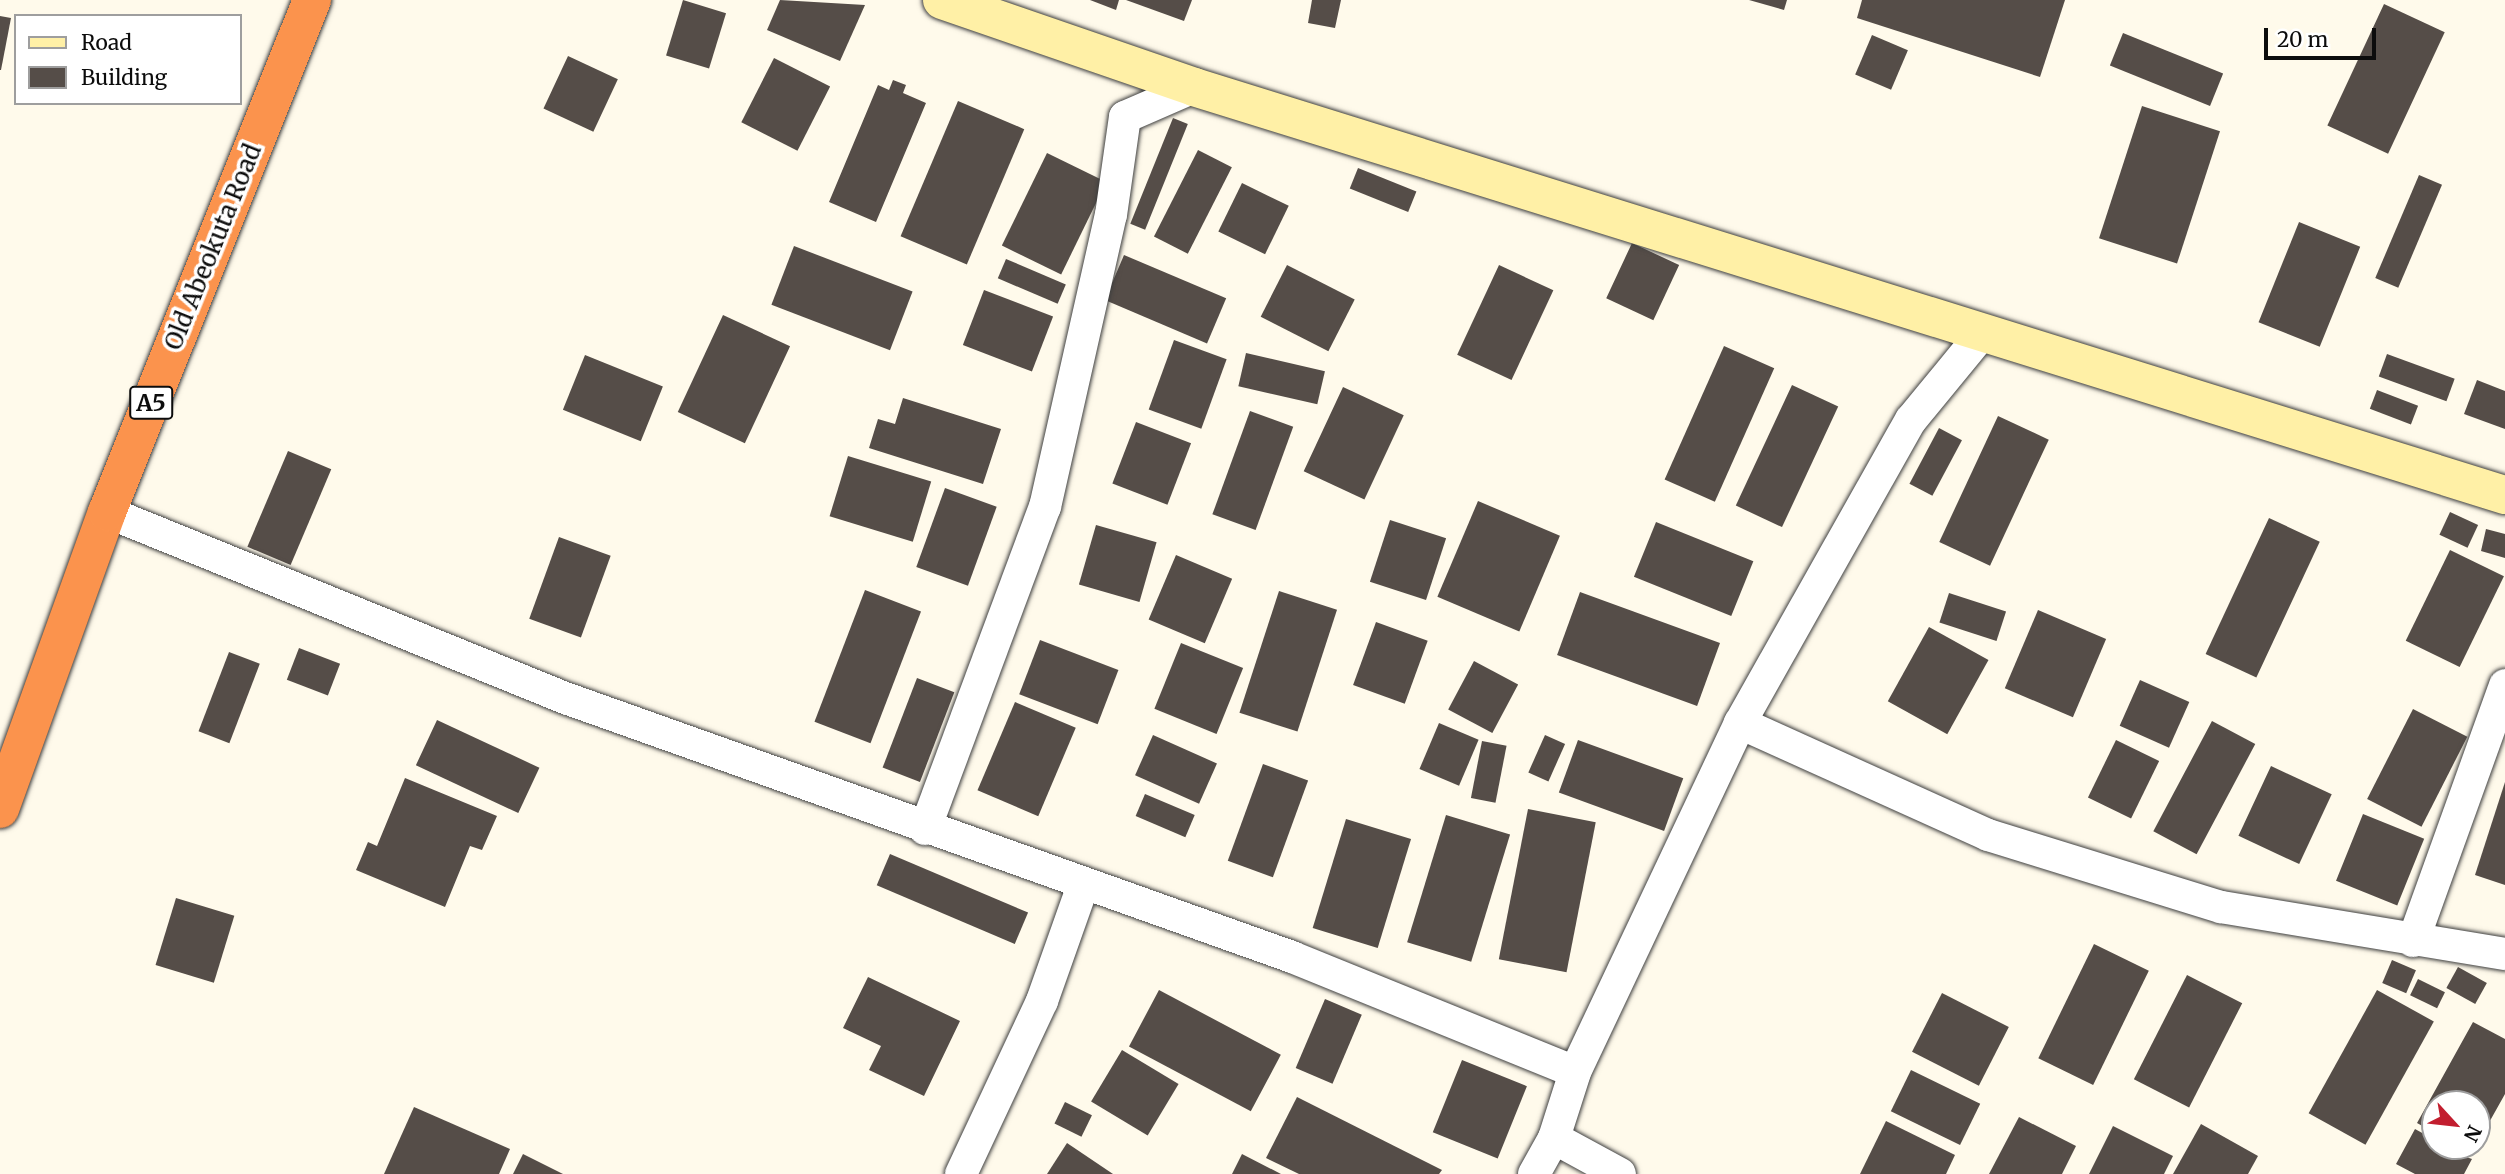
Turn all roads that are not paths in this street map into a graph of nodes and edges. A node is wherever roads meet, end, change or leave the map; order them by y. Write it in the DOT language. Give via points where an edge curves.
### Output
graph roads {
  1 [pos="312,0"];
  2 [pos="942,0"];
  3 [pos="1194,87"];
  4 [pos="1980,336"];
  5 [pos="2505,495"];
  6 [pos="107,512"];
  7 [pos="2505,685"];
  8 [pos="1740,723"];
  9 [pos="0,809"];
  10 [pos="925,829"];
  11 [pos="1083,885"];
  12 [pos="2413,941"];
  13 [pos="2505,954"];
  14 [pos="1575,1072"];
  15 [pos="1554,1138"];
  16 [pos="961,1174"];
  17 [pos="1534,1174"];
  18 [pos="1620,1174"];
  1 -- 6 [label="highway, Old Abeokuta Road / A5"];
  2 -- 3 [label="street"];
  3 -- 4 [label="street"];
  3 -- 10 [label="street" via="1125,117 1111,215 1045,508"];
  4 -- 5 [label="street"];
  4 -- 8 [label="street" via="1911,420"];
  6 -- 9 [label="highway, Old Abeokuta Road / A5"];
  6 -- 10 [label="street" via="568,699"];
  7 -- 12 [label="street"];
  8 -- 12 [label="street" via="1988,835 2221,907"];
  8 -- 14 [label="street"];
  10 -- 11 [label="street"];
  11 -- 14 [label="street" via="1292,957"];
  11 -- 16 [label="street" via="1042,1001"];
  12 -- 13 [label="street"];
  14 -- 15 [label="street"];
  15 -- 17 [label="street"];
  15 -- 18 [label="street"];
}
